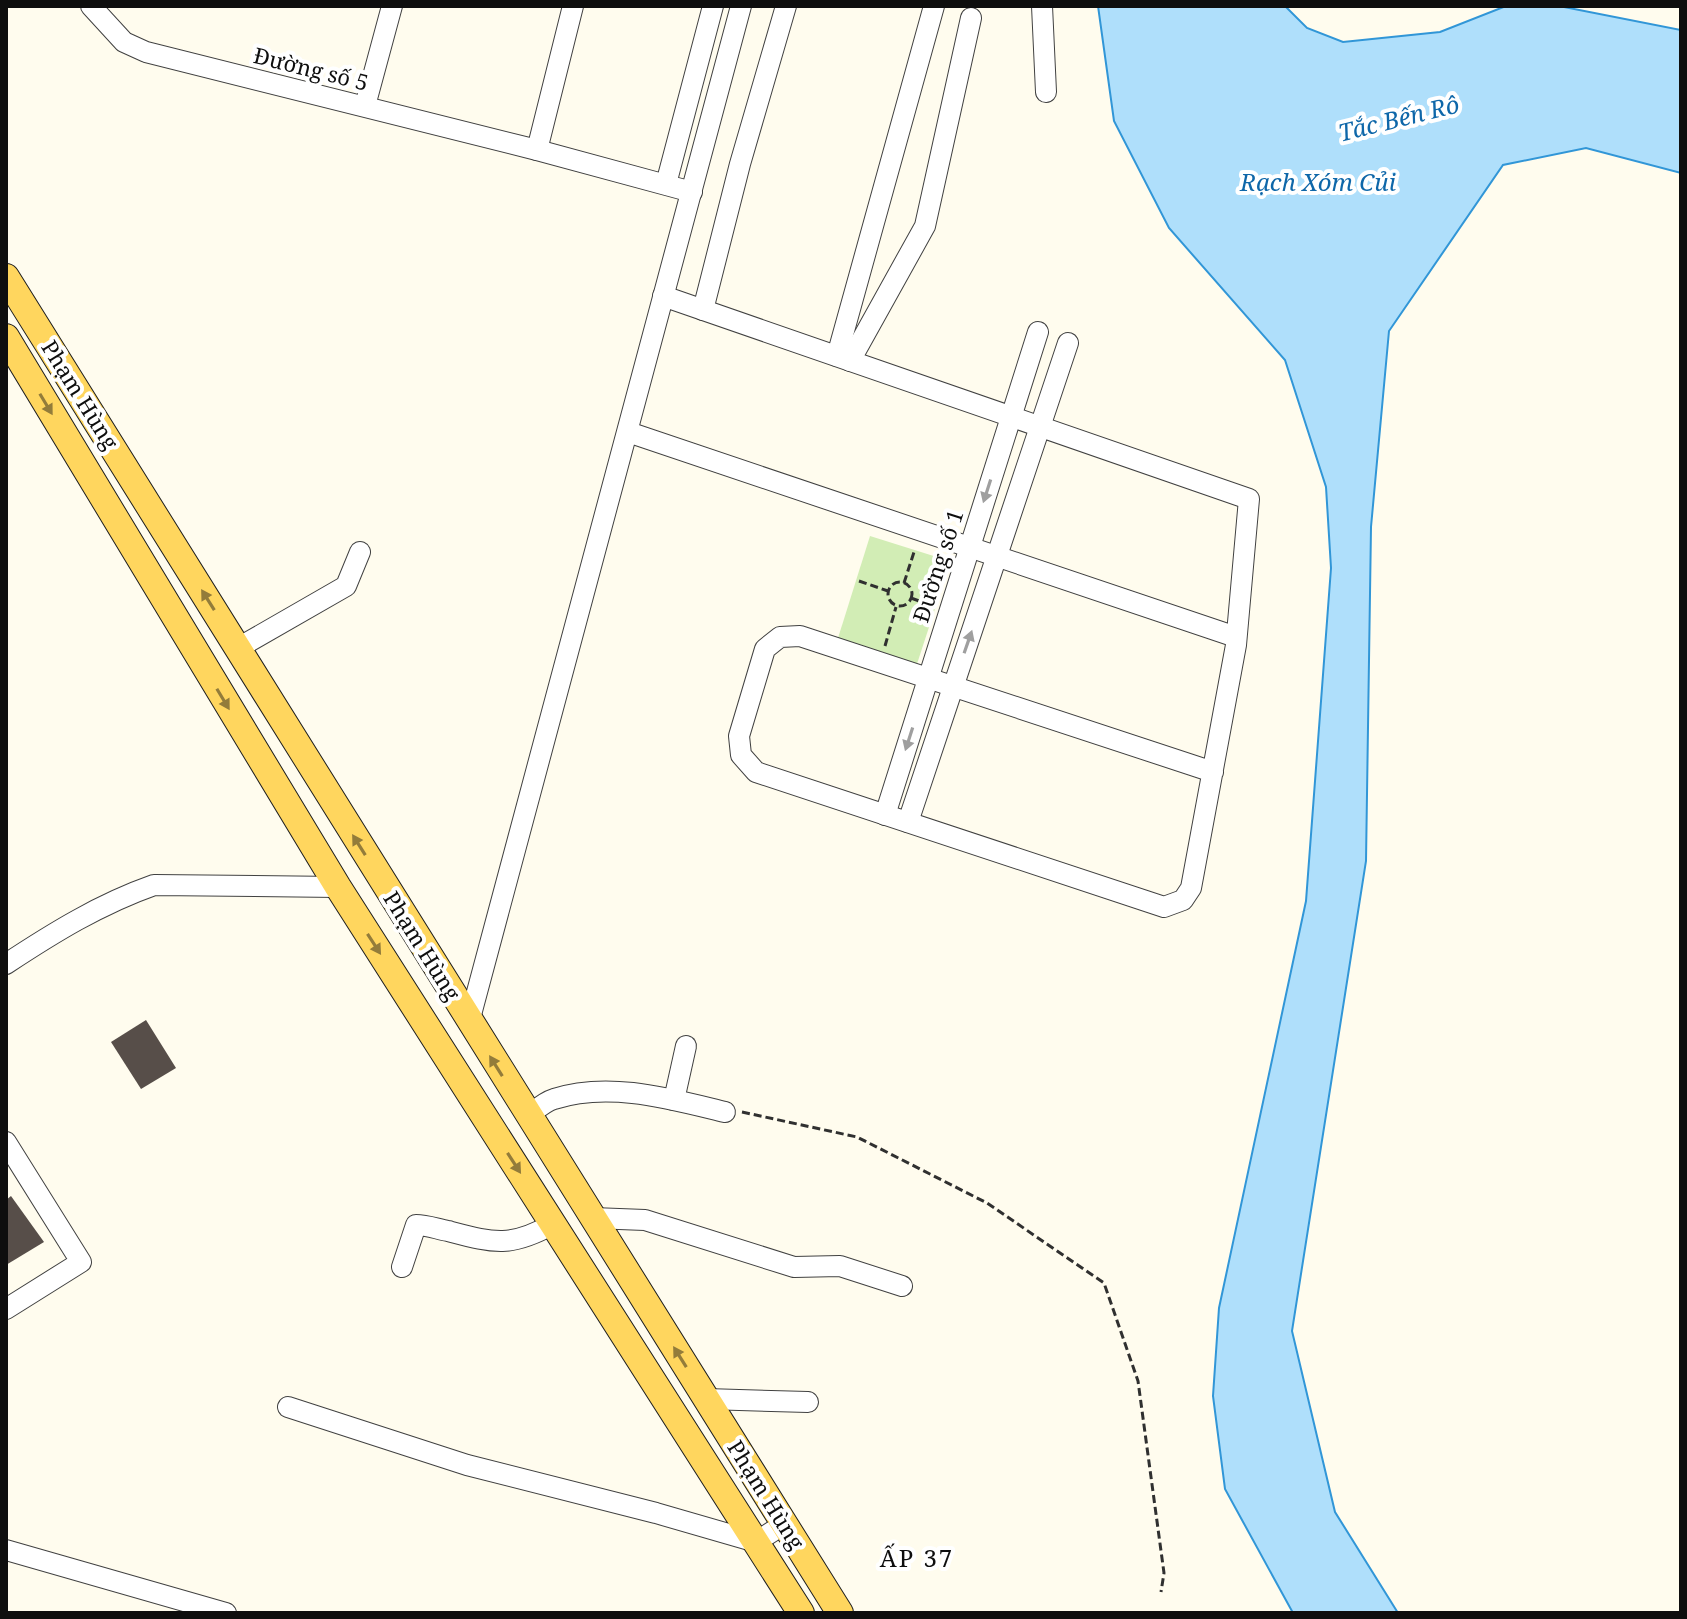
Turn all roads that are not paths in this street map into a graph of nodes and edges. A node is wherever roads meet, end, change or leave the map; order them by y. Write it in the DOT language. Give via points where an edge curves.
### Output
graph roads {
  1 [pos="91,6"];
  2 [pos="392,6"];
  3 [pos="573,6"];
  4 [pos="713,6"];
  5 [pos="741,6"];
  6 [pos="786,6"];
  7 [pos="934,6"];
  8 [pos="1042,6"];
  9 [pos="971,18"];
  10 [pos="1046,92"];
  11 [pos="365,106"];
  12 [pos="537,150"];
  13 [pos="666,184"];
  14 [pos="692,192"];
  15 [pos="6,277"];
  16 [pos="663,296"];
  17 [pos="703,310"];
  18 [pos="1038,332"];
  19 [pos="6,337"];
  20 [pos="1068,343"];
  21 [pos="844,358"];
  22 [pos="1011,416"];
  23 [pos="1040,426"];
  24 [pos="628,432"];
  25 [pos="970,547"];
  26 [pos="360,552"];
  27 [pos="997,557"];
  28 [pos="1236,637"];
  29 [pos="238,648"];
  30 [pos="929,677"];
  31 [pos="953,685"];
  32 [pos="1213,772"];
  33 [pos="885,815"];
  34 [pos="908,822"];
  35 [pos="338,887"];
  36 [pos="6,964"];
  37 [pos="469,1022"];
  38 [pos="686,1046"];
  39 [pos="674,1100"];
  40 [pos="730,1111"];
  41 [pos="528,1116"];
  42 [pos="6,1142"];
  43 [pos="593,1218"];
  44 [pos="553,1224"];
  45 [pos="402,1267"];
  46 [pos="902,1286"];
  47 [pos="6,1309"];
  48 [pos="706,1399"];
  49 [pos="808,1402"];
  50 [pos="288,1407"];
  51 [pos="784,1524"];
  52 [pos="756,1542"];
  53 [pos="6,1550"];
  54 [pos="226,1613"];
  55 [pos="801,1613"];
  56 [pos="840,1613"];
  1 -- 11 [label="street, Đường số 5" via="124,42 146,52"];
  2 -- 11 [label="street"];
  3 -- 12 [label="street"];
  4 -- 13 [label="street"];
  5 -- 14 [label="street"];
  6 -- 17 [label="street"];
  7 -- 21 [label="street"];
  8 -- 10 [label="street"];
  9 -- 21 [label="street" via="925,226"];
  11 -- 12 [label="street, Đường số 5"];
  12 -- 13 [label="street, Đường số 5"];
  13 -- 14 [label="street, Đường số 5"];
  14 -- 16 [label="street"];
  29 -- 15 [label="main road, Phạm Hùng, one-way"];
  16 -- 17 [label="street"];
  16 -- 24 [label="street"];
  17 -- 21 [label="street"];
  18 -- 22 [label="street, Đường số 1"];
  19 -- 35 [label="main road, Phạm Hùng, one-way"];
  20 -- 23 [label="street"];
  21 -- 22 [label="street"];
  22 -- 23 [label="street"];
  22 -- 25 [label="street, Đường số 1, one-way"];
  23 -- 27 [label="street"];
  23 -- 28 [label="street" via="1249,499"];
  24 -- 25 [label="street"];
  24 -- 37 [label="street"];
  25 -- 27 [label="street"];
  25 -- 30 [label="street, Đường số 1"];
  26 -- 29 [label="street" via="346,586"];
  27 -- 28 [label="street"];
  31 -- 27 [label="street, one-way"];
  28 -- 32 [label="street"];
  37 -- 29 [label="main road, Phạm Hùng, one-way"];
  30 -- 31 [label="street"];
  30 -- 33 [label="street, Đường số 1, one-way"];
  30 -- 33 [label="street" via="800,636 780,637 765,649 739,736 741,755 756,772"];
  31 -- 32 [label="street"];
  31 -- 34 [label="street"];
  32 -- 34 [label="street" via="1191,888 1183,900 1164,907"];
  33 -- 34 [label="street"];
  35 -- 36 [label="street" via="154,885 62,927"];
  35 -- 44 [label="main road, Phạm Hùng, one-way"];
  41 -- 37 [label="main road, Phạm Hùng, one-way"];
  38 -- 39 [label="street"];
  39 -- 40 [label="street"];
  39 -- 41 [label="street" via="590,1091 550,1099"];
  41 -- 43 [label="main road, Phạm Hùng"];
  42 -- 47 [label="street" via="81,1262"];
  43 -- 46 [label="street" via="645,1220 794,1267 840,1266"];
  48 -- 43 [label="main road, Phạm Hùng, one-way"];
  44 -- 45 [label="street" via="530,1237 502,1241 416,1225"];
  44 -- 52 [label="main road, Phạm Hùng"];
  48 -- 49 [label="street"];
  48 -- 51 [label="main road, Phạm Hùng"];
  50 -- 52 [label="street" via="467,1465"];
  51 -- 52 [label="street"];
  51 -- 56 [label="main road, Phạm Hùng"];
  52 -- 55 [label="main road, Phạm Hùng"];
  53 -- 54 [label="street"];
}
